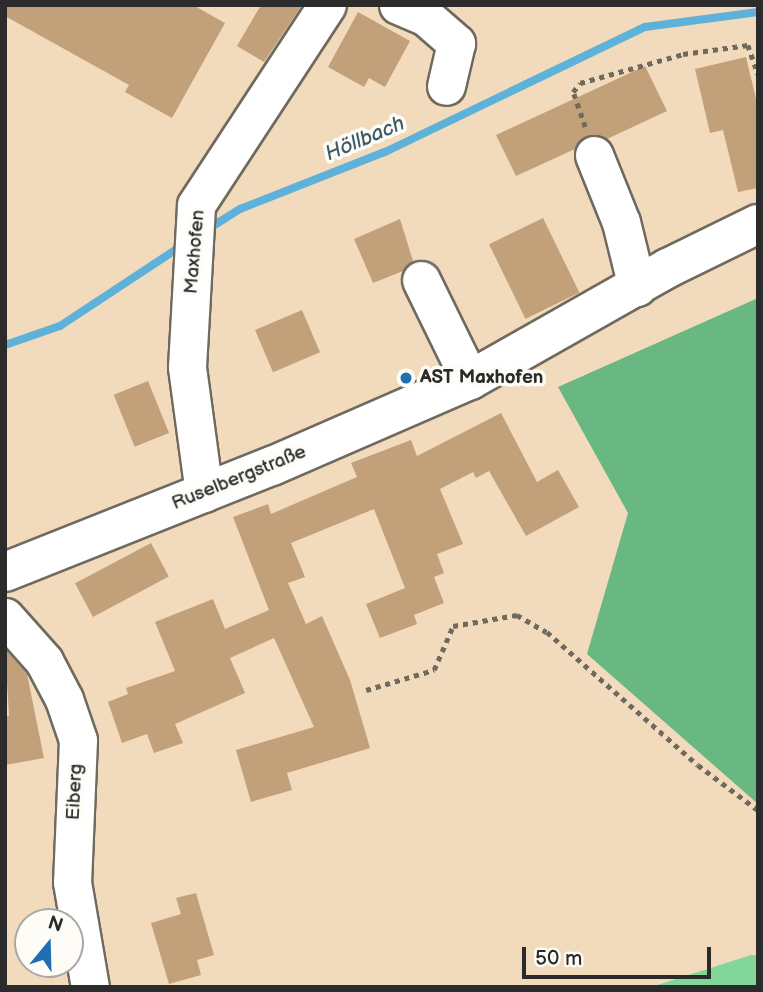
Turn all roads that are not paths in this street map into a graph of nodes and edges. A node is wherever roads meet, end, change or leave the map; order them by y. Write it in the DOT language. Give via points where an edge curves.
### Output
graph roads {
  1 [pos="327,5"];
  2 [pos="398,5"];
  3 [pos="446,86"];
  4 [pos="594,155"];
  5 [pos="758,224"];
  6 [pos="421,280"];
  7 [pos="637,287"];
  8 [pos="470,380"];
  9 [pos="204,494"];
  10 [pos="5,572"];
  11 [pos="5,617"];
  12 [pos="90,987"];
  1 -- 9 [label="street, Maxhofen" via="196,205 187,367"];
  2 -- 3 [label="street" via="426,17 456,43"];
  4 -- 7 [label="street" via="621,222"];
  5 -- 7 [label="main road, Ruselbergstraße"];
  6 -- 8 [label="street"];
  7 -- 8 [label="main road, Ruselbergstraße"];
  8 -- 9 [label="main road, Ruselbergstraße"];
  9 -- 10 [label="main road, Ruselbergstraße"];
  11 -- 12 [label="street, Eiberg" via="44,661 78,740 72,882"];
}
